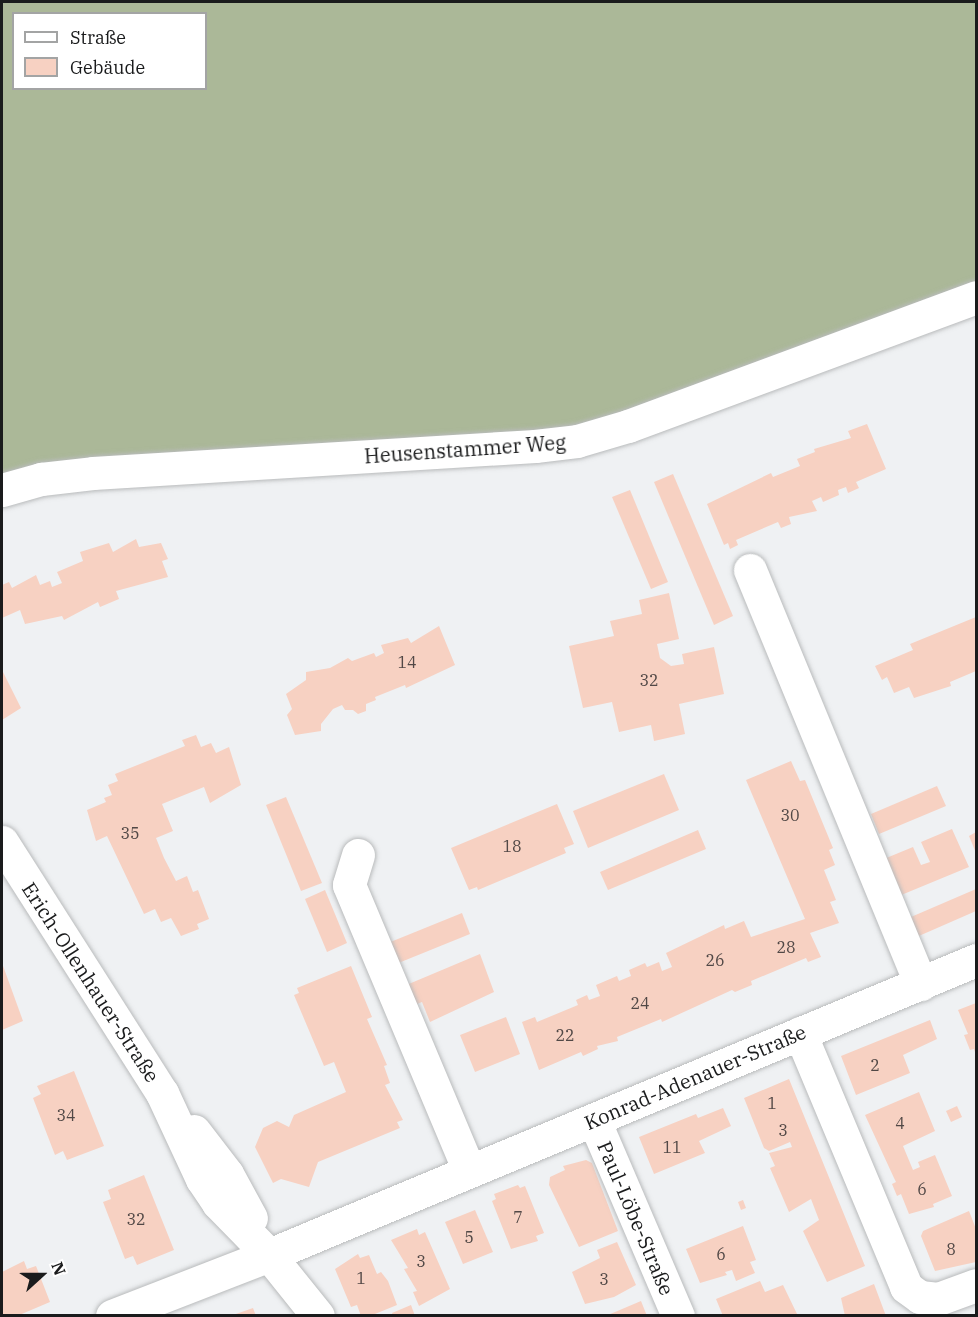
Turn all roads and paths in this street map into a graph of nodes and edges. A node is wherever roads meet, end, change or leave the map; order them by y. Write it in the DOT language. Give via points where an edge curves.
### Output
graph roads {
  1 [pos="976,297"];
  2 [pos="2,490"];
  3 [pos="750,570"];
  4 [pos="2,842"];
  5 [pos="358,855"];
  6 [pos="976,960"];
  7 [pos="921,984"];
  8 [pos="800,1033"];
  9 [pos="594,1120"];
  10 [pos="469,1171"];
  11 [pos="269,1255"];
  12 [pos="976,1285"];
  13 [pos="112,1316"];
  14 [pos="318,1316"];
  15 [pos="678,1316"];
  1 -- 2 [label="street, Heusenstammer Weg" via="628,426 577,441 93,473 41,479"];
  3 -- 7 [label="street"];
  4 -- 11 [label="street, Erich-Ollenhauer-Straße" via="162,1093 202,1179 218,1203"];
  5 -- 10 [label="street" via="349,885"];
  6 -- 7 [label="street, Konrad-Adenauer-Straße"];
  7 -- 8 [label="street, Konrad-Adenauer-Straße"];
  8 -- 9 [label="street, Konrad-Adenauer-Straße"];
  8 -- 12 [label="street" via="906,1287 920,1297 938,1299"];
  9 -- 10 [label="street, Konrad-Adenauer-Straße"];
  9 -- 15 [label="street, Paul-Löbe-Straße"];
  10 -- 11 [label="street, Konrad-Adenauer-Straße"];
  11 -- 13 [label="street, Konrad-Adenauer-Straße"];
  11 -- 14 [label="street, Erich-Ollenhauer-Straße"];
}
